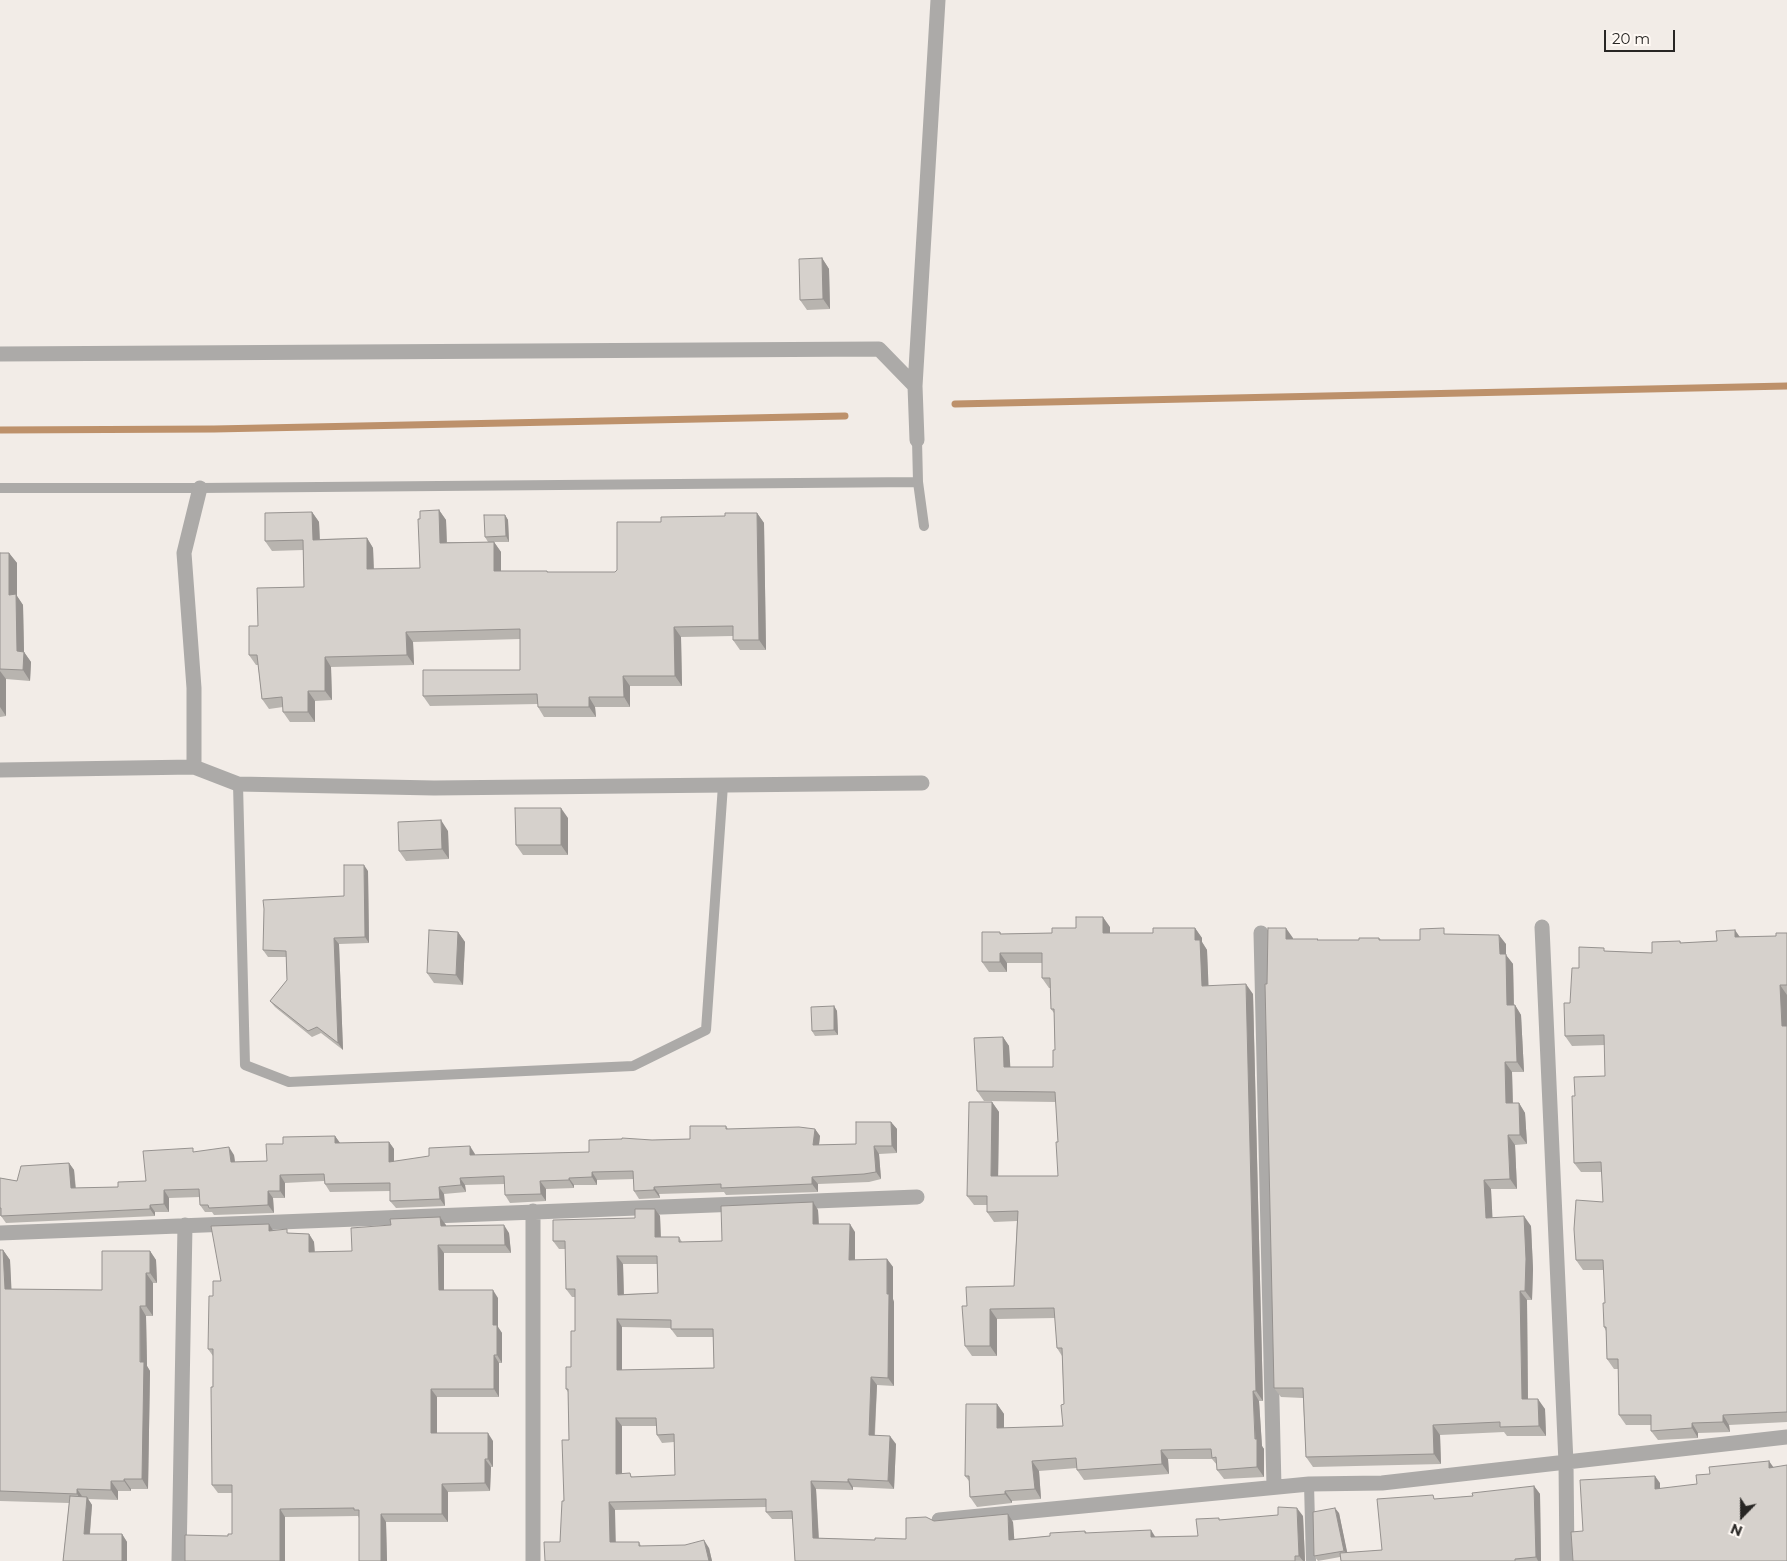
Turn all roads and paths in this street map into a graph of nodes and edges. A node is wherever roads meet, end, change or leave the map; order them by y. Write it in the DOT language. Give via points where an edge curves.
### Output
graph roads {
  1 [pos="938,0"];
  2 [pos="0,354"];
  3 [pos="915,386"];
  4 [pos="917,440"];
  5 [pos="918,482"];
  6 [pos="0,488"];
  7 [pos="200,488"];
  8 [pos="924,526"];
  9 [pos="194,767"];
  10 [pos="0,770"];
  11 [pos="922,783"];
  12 [pos="238,784"];
  13 [pos="723,785"];
  14 [pos="1542,927"];
  15 [pos="1261,933"];
  16 [pos="917,1197"];
  17 [pos="533,1212"];
  18 [pos="185,1225"];
  19 [pos="0,1232"];
  20 [pos="1787,1437"];
  21 [pos="1566,1463"];
  22 [pos="1309,1484"];
  23 [pos="1274,1487"];
  24 [pos="940,1520"];
  25 [pos="179,1561"];
  26 [pos="533,1561"];
  27 [pos="1311,1561"];
  28 [pos="1567,1561"];
  1 -- 3 [label="street"];
  2 -- 3 [label="street" via="879,349"];
  3 -- 4 [label="street"];
  4 -- 5 [label="lane"];
  5 -- 7 [label="lane"];
  5 -- 8 [label="lane"];
  6 -- 7 [label="lane"];
  7 -- 9 [label="street" via="184,553 194,688"];
  9 -- 10 [label="street"];
  9 -- 12 [label="street"];
  11 -- 13 [label="street"];
  12 -- 13 [label="street" via="434,788"];
  12 -- 13 [label="lane" via="245,1065 289,1082 633,1066 706,1030"];
  14 -- 21 [label="street"];
  15 -- 23 [label="street"];
  16 -- 17 [label="street"];
  17 -- 18 [label="street"];
  17 -- 26 [label="street"];
  18 -- 19 [label="street"];
  18 -- 25 [label="street"];
  20 -- 21 [label="street"];
  21 -- 22 [label="street" via="1382,1483"];
  21 -- 28 [label="street"];
  22 -- 23 [label="street"];
  22 -- 27 [label="lane"];
  23 -- 24 [label="street"];
}
